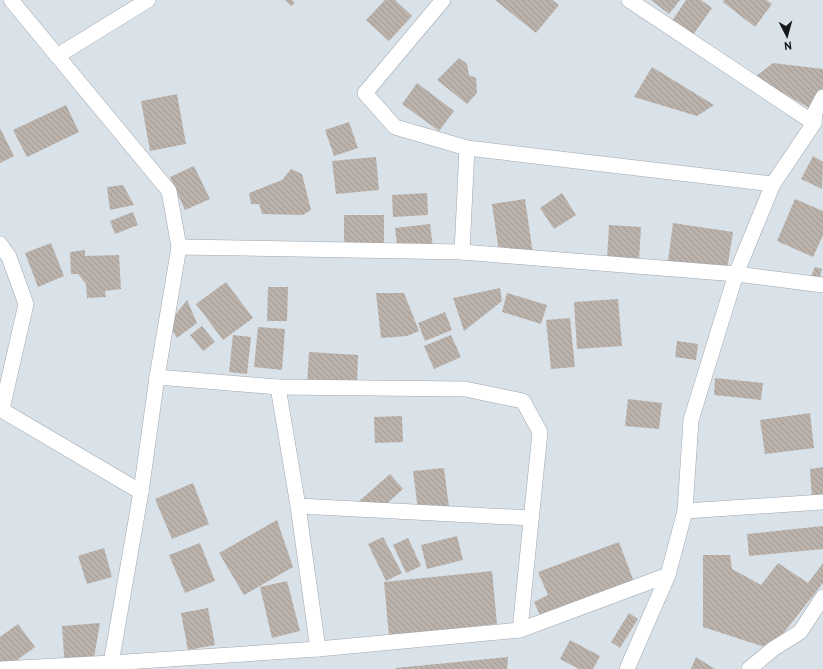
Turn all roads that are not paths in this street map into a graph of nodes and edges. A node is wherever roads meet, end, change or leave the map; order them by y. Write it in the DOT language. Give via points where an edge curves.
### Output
graph roads {
  1 [pos="11,0"];
  2 [pos="148,0"];
  3 [pos="443,0"];
  4 [pos="629,0"];
  5 [pos="57,56"];
  6 [pos="823,97"];
  7 [pos="814,123"];
  8 [pos="467,148"];
  9 [pos="773,184"];
  10 [pos="0,244"];
  11 [pos="179,247"];
  12 [pos="462,252"];
  13 [pos="736,274"];
  14 [pos="823,284"];
  15 [pos="157,377"];
  16 [pos="278,387"];
  17 [pos="1,409"];
  18 [pos="141,492"];
  19 [pos="823,502"];
  20 [pos="298,506"];
  21 [pos="685,511"];
  22 [pos="531,518"];
  23 [pos="668,575"];
  24 [pos="823,597"];
  25 [pos="520,630"];
  26 [pos="318,649"];
  27 [pos="111,666"];
  28 [pos="0,669"];
  29 [pos="627,669"];
  30 [pos="749,669"];
  1 -- 5 [label="street"];
  2 -- 5 [label="street"];
  3 -- 8 [label="street" via="365,93 395,127"];
  4 -- 7 [label="street"];
  5 -- 11 [label="street" via="169,191"];
  6 -- 7 [label="street" via="815,112"];
  7 -- 9 [label="street"];
  8 -- 9 [label="street"];
  8 -- 12 [label="street"];
  9 -- 13 [label="street"];
  10 -- 17 [label="street" via="9,257 26,304"];
  11 -- 12 [label="street"];
  11 -- 15 [label="street"];
  12 -- 13 [label="street"];
  13 -- 14 [label="street"];
  13 -- 21 [label="street" via="691,420"];
  15 -- 16 [label="street"];
  15 -- 18 [label="street"];
  16 -- 20 [label="street"];
  16 -- 22 [label="street" via="465,390 523,400 540,432"];
  17 -- 18 [label="street"];
  18 -- 27 [label="street"];
  19 -- 21 [label="street"];
  20 -- 22 [label="street"];
  20 -- 26 [label="street"];
  21 -- 23 [label="street"];
  22 -- 25 [label="street"];
  23 -- 25 [label="street"];
  23 -- 29 [label="street"];
  24 -- 30 [label="street" via="800,632 773,649"];
  25 -- 26 [label="street"];
  26 -- 27 [label="street"];
  27 -- 28 [label="street"];
}
